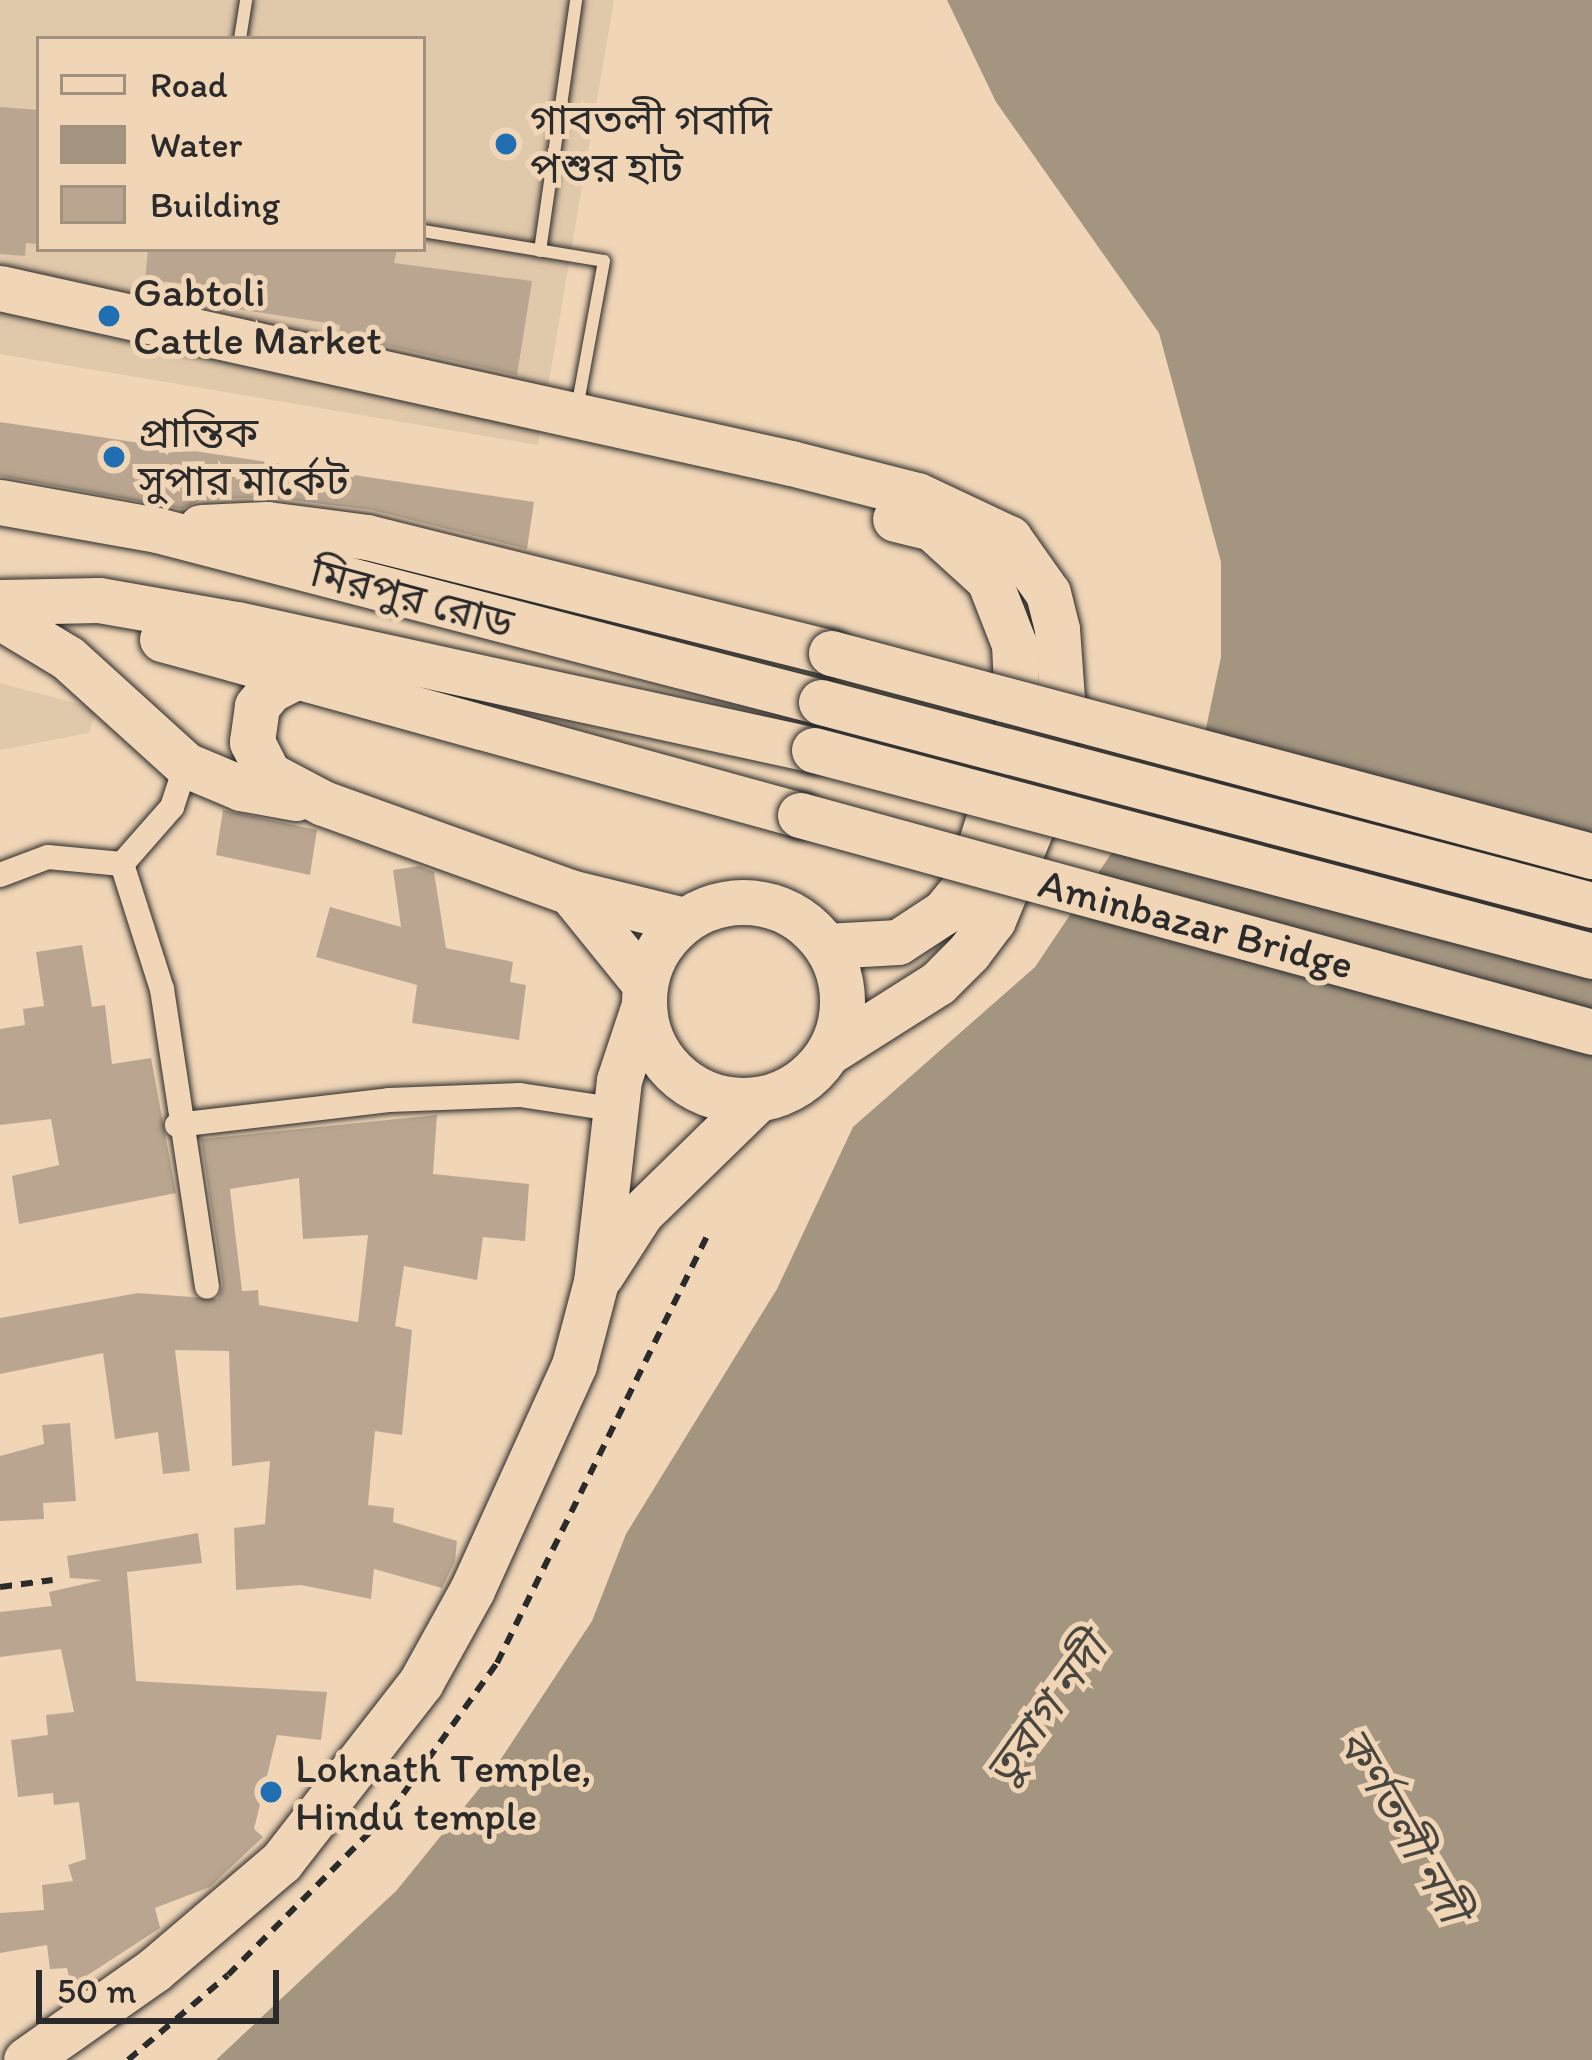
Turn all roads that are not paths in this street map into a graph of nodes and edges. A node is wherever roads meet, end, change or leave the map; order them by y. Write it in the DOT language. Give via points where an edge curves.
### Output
graph roads {
  1 [pos="246,0"];
  2 [pos="576,0"];
  3 [pos="240,36"];
  4 [pos="426,232"];
  5 [pos="540,251"];
  6 [pos="0,288"];
  7 [pos="0,312"];
  8 [pos="576,415"];
  9 [pos="0,502"];
  10 [pos="157,530"];
  11 [pos="0,604"];
  12 [pos="0,617"];
  13 [pos="369,650"];
  14 [pos="297,672"];
  15 [pos="186,765"];
  16 [pos="323,802"];
  17 [pos="1592,856"];
  18 [pos="122,864"];
  19 [pos="0,875"];
  20 [pos="570,892"];
  21 [pos="1592,904"];
  22 [pos="684,920"];
  23 [pos="826,946"];
  24 [pos="1592,956"];
  25 [pos="644,996"];
  26 [pos="1592,1032"];
  27 [pos="829,1052"];
  28 [pos="758,1100"];
  29 [pos="618,1110"];
  30 [pos="178,1125"];
  31 [pos="596,1282"];
  32 [pos="207,1287"];
  33 [pos="26,2060"];
  1 -- 3 [label="lane"];
  2 -- 5 [label="lane"];
  4 -- 5 [label="lane"];
  5 -- 8 [label="lane" via="604,261"];
  6 -- 8 [label="highway"];
  7 -- 23 [label="highway" via="793,492 932,528 966,551 1003,610 1019,682 1018,728 991,821 968,882 919,932 898,942"];
  8 -- 27 [label="highway" via="968,514 1009,538 1048,592 1059,717 1036,814 993,920 938,983"];
  9 -- 10 [label="highway, মিরপুর রোড"];
  10 -- 17 [label="highway, bridge" via="267,524 367,537"];
  10 -- 21 [label="highway, মিরপুর রোড, bridge"];
  11 -- 13 [label="highway, Aminbazar Bridge" via="99,600"];
  11 -- 14 [label="highway"];
  12 -- 15 [label="highway" via="87,673"];
  13 -- 14 [label="highway"];
  13 -- 24 [label="highway, Aminbazar Bridge, bridge" via="814,750"];
  14 -- 16 [label="highway" via="257,706 252,742 268,774"];
  14 -- 26 [label="highway, Aminbazar Bridge, bridge"];
  15 -- 16 [label="highway" via="241,788"];
  15 -- 18 [label="street" via="172,807"];
  16 -- 20 [label="highway"];
  18 -- 19 [label="street" via="48,857"];
  18 -- 30 [label="street" via="162,989"];
  20 -- 22 [label="highway"];
  20 -- 25 [label="highway"];
  22 -- 23 [label="highway" via="749,902 793,915"];
  22 -- 25 [label="highway" via="652,959"];
  23 -- 27 [label="highway" via="843,998"];
  25 -- 28 [label="highway" via="661,1059 680,1079 730,1100"];
  25 -- 29 [label="highway"];
  27 -- 28 [label="highway" via="791,1088"];
  28 -- 31 [label="highway" via="641,1213"];
  29 -- 30 [label="street" via="520,1095 389,1100"];
  29 -- 31 [label="highway"];
  30 -- 32 [label="street"];
  31 -- 33 [label="highway" via="574,1365 531,1468 472,1590 395,1717 281,1862 229,1912"];
}
